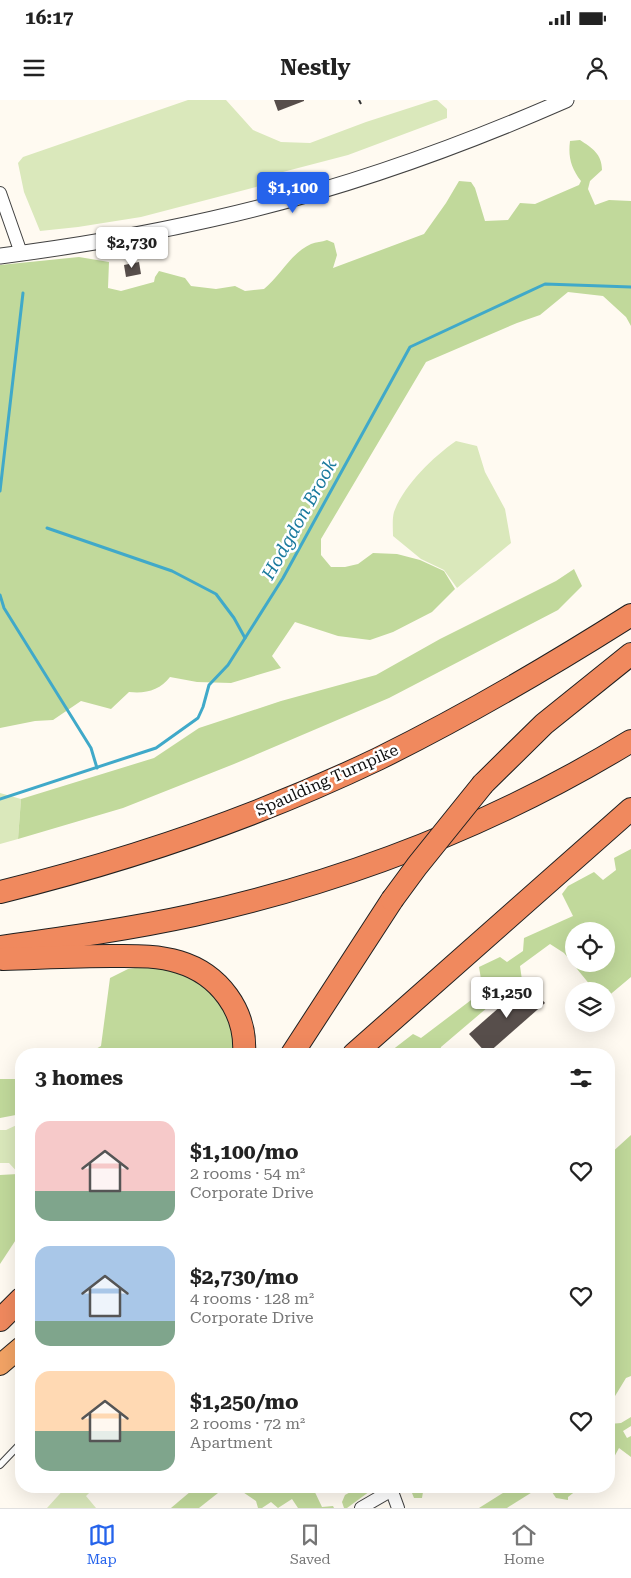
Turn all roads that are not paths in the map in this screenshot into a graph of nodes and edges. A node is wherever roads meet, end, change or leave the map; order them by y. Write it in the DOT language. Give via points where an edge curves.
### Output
graph roads {
  1 [pos="566,100"];
  2 [pos="0,193"];
  3 [pos="20,253"];
  4 [pos="0,256"];
  5 [pos="631,615"];
  6 [pos="631,654"];
  7 [pos="631,741"];
  8 [pos="631,811"];
  9 [pos="0,892"];
  10 [pos="0,947"];
  11 [pos="0,959"];
  12 [pos="244,1048"];
  13 [pos="296,1048"];
  14 [pos="361,1048"];
  15 [pos="15,1306"];
  16 [pos="0,1320"];
  17 [pos="15,1320"];
  18 [pos="0,1333"];
  19 [pos="15,1351"];
  20 [pos="0,1365"];
  21 [pos="15,1449"];
  22 [pos="0,1465"];
  23 [pos="384,1493"];
  24 [pos="393,1493"];
  25 [pos="362,1508"];
  26 [pos="398,1508"];
  1 -- 3 [label="street" via="478,137 367,176 282,201 160,230"];
  2 -- 3 [label="street"];
  3 -- 4 [label="street"];
  5 -- 9 [label="highway, Spaulding Turnpike" via="488,702 384,756 298,794 141,852"];
  6 -- 13 [label="highway, bridge" via="544,724 483,784 392,900"];
  7 -- 10 [label="highway" via="471,824 394,856 330,877 194,915"];
  8 -- 14 [label="highway"];
  11 -- 12 [label="highway" via="142,956 178,961 214,980 231,1000 242,1025"];
  15 -- 16 [label="highway"];
  17 -- 18 [label="highway"];
  19 -- 20 [label="highway"];
  21 -- 22 [label="lane"];
  23 -- 25 [label="street"];
  24 -- 26 [label="street"];
}
